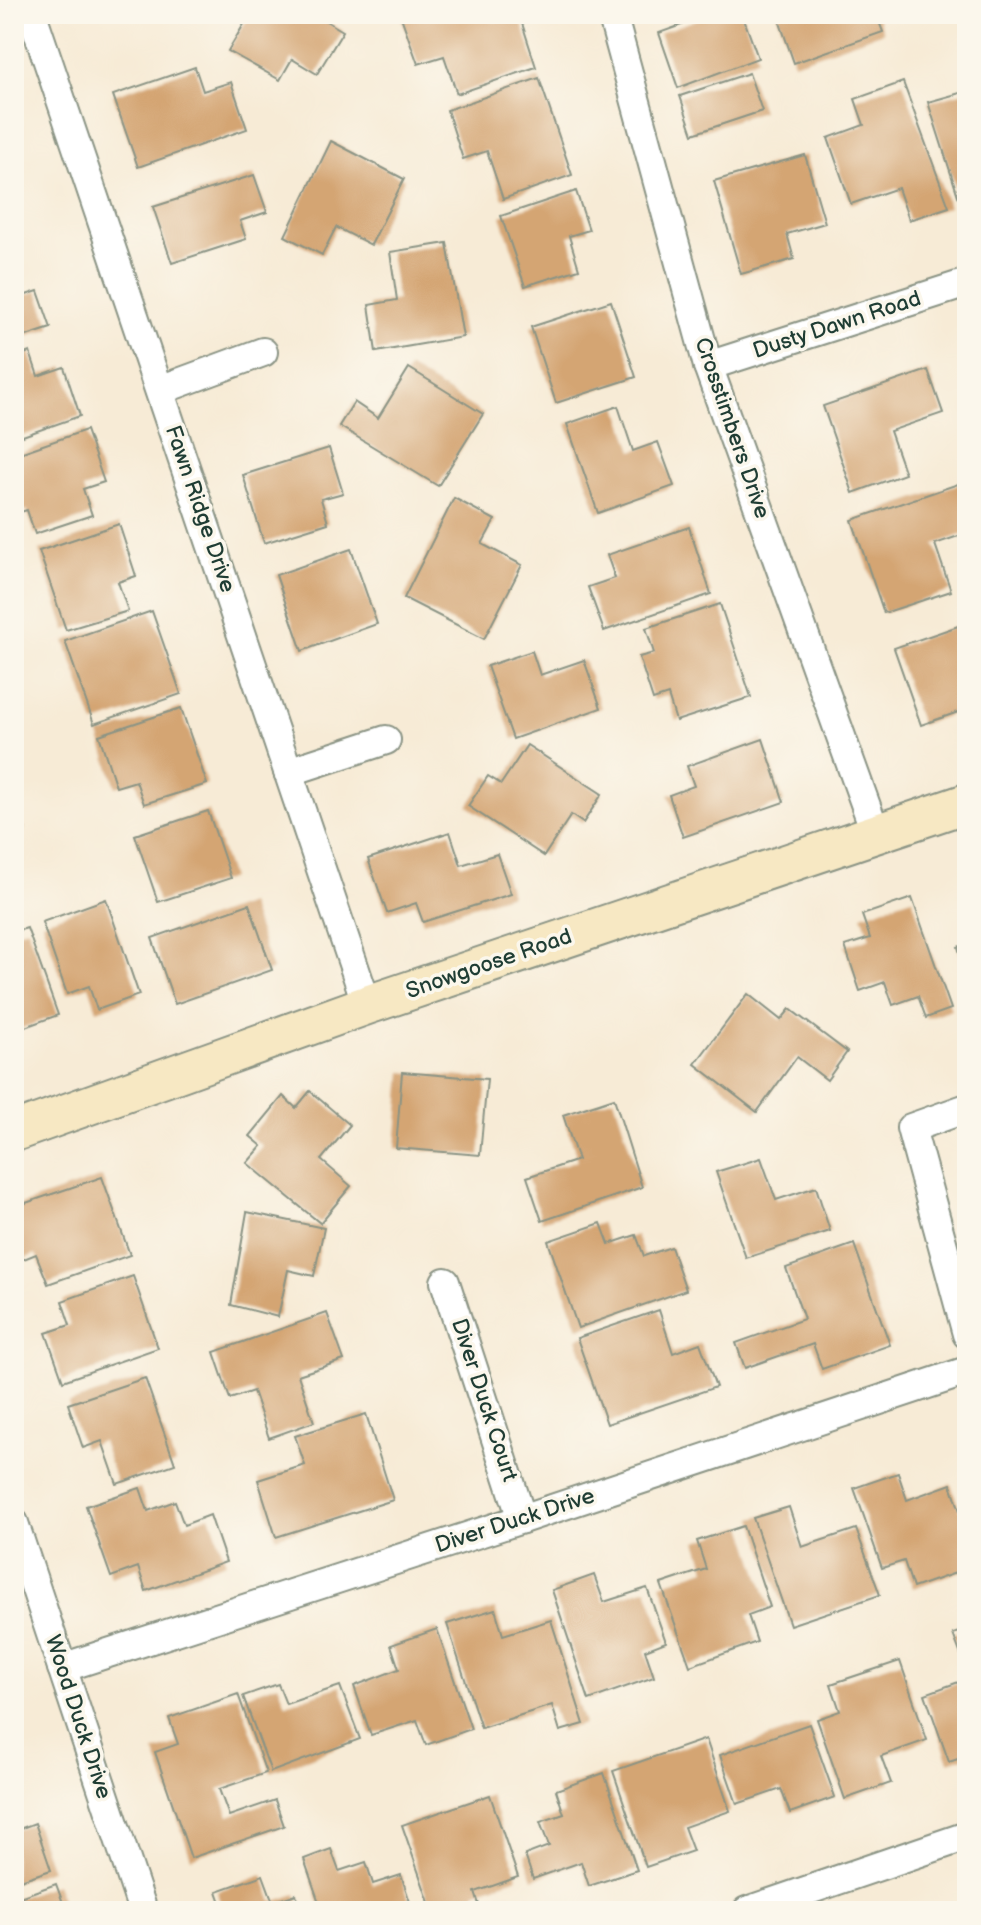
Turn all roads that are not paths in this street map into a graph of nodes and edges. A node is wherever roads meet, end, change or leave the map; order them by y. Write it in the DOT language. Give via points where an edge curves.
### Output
graph roads {
  1 [pos="32,14"];
  2 [pos="612,14"];
  3 [pos="967,283"];
  4 [pos="263,352"];
  5 [pos="708,366"];
  6 [pos="160,390"];
  7 [pos="386,740"];
  8 [pos="288,772"];
  9 [pos="967,803"];
  10 [pos="876,834"];
  11 [pos="367,1005"];
  12 [pos="967,1108"];
  13 [pos="14,1132"];
  14 [pos="445,1282"];
  15 [pos="967,1334"];
  16 [pos="967,1371"];
  17 [pos="522,1519"];
  18 [pos="14,1523"];
  19 [pos="62,1668"];
  20 [pos="967,1836"];
  21 [pos="803,1902"];
  22 [pos="143,1911"];
  23 [pos="747,1911"];
  1 -- 6 [label="street, Fawn Ridge Drive"];
  2 -- 5 [label="street, Crosstimbers Drive"];
  3 -- 5 [label="street, Dusty Dawn Road"];
  4 -- 6 [label="street"];
  5 -- 10 [label="street, Crosstimbers Drive"];
  6 -- 8 [label="street, Fawn Ridge Drive"];
  7 -- 8 [label="street"];
  8 -- 11 [label="street, Fawn Ridge Drive"];
  9 -- 10 [label="street, Snowgoose Road"];
  10 -- 11 [label="street, Snowgoose Road"];
  11 -- 13 [label="street, Snowgoose Road"];
  12 -- 15 [label="street" via="911,1128"];
  14 -- 17 [label="street, Diver Duck Court"];
  16 -- 17 [label="street, Diver Duck Drive"];
  17 -- 19 [label="street, Diver Duck Drive"];
  18 -- 19 [label="street, Wood Duck Drive"];
  19 -- 22 [label="street, Wood Duck Drive"];
  20 -- 21 [label="street"];
  21 -- 23 [label="street"];
}
